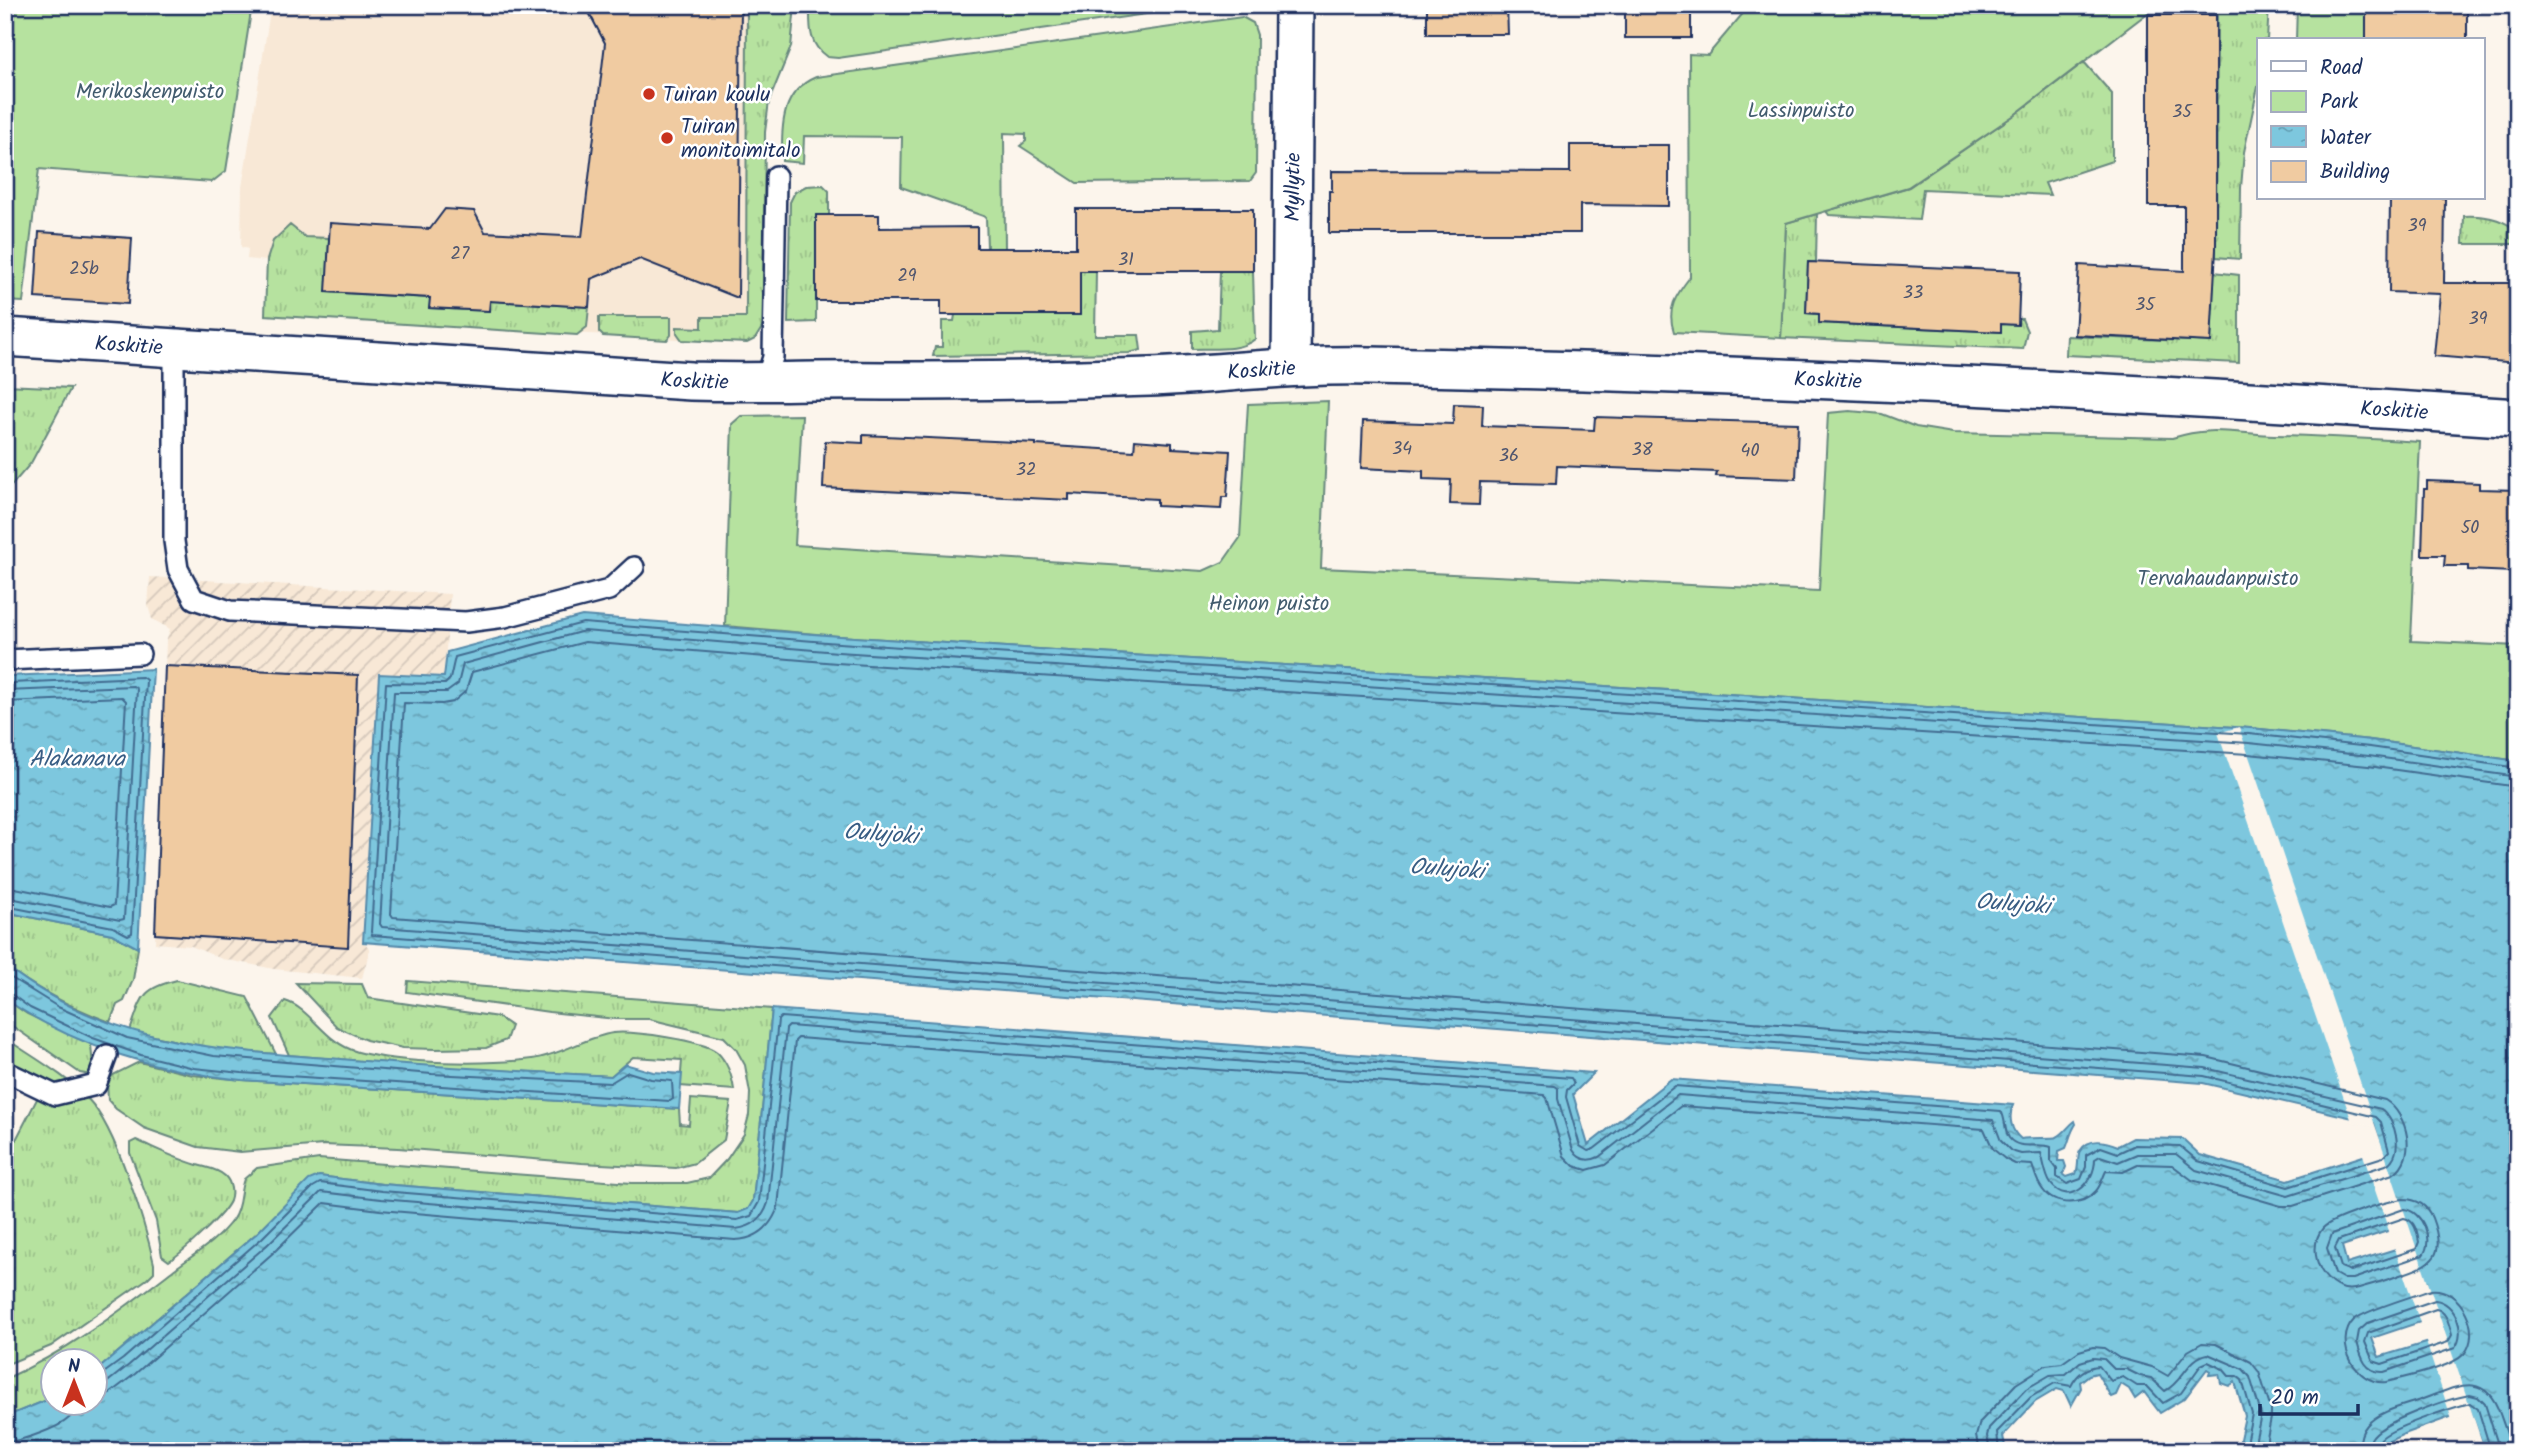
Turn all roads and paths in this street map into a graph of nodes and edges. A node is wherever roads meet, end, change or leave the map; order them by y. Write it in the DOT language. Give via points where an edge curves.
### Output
graph roads {
  1 [pos="1294,5"];
  2 [pos="776,176"];
  3 [pos="5,337"];
  4 [pos="174,348"];
  5 [pos="1291,367"];
  6 [pos="765,383"];
  7 [pos="2518,418"];
  8 [pos="634,567"];
  9 [pos="141,654"];
  10 [pos="5,660"];
  11 [pos="107,1055"];
  12 [pos="5,1071"];
  1 -- 5 [label="street, Myllytie"];
  2 -- 6 [label="lane" via="773,357"];
  3 -- 4 [label="street, Koskitie"];
  4 -- 6 [label="street, Koskitie"];
  4 -- 8 [label="lane" via="174,541 178,569 194,599 230,611 466,622 505,617 609,590"];
  5 -- 6 [label="street, Koskitie" via="1151,377"];
  5 -- 7 [label="street, Koskitie" via="1657,372 2252,400"];
  9 -- 10 [label="lane"];
  11 -- 12 [label="lane" via="96,1085 55,1095"];
}
